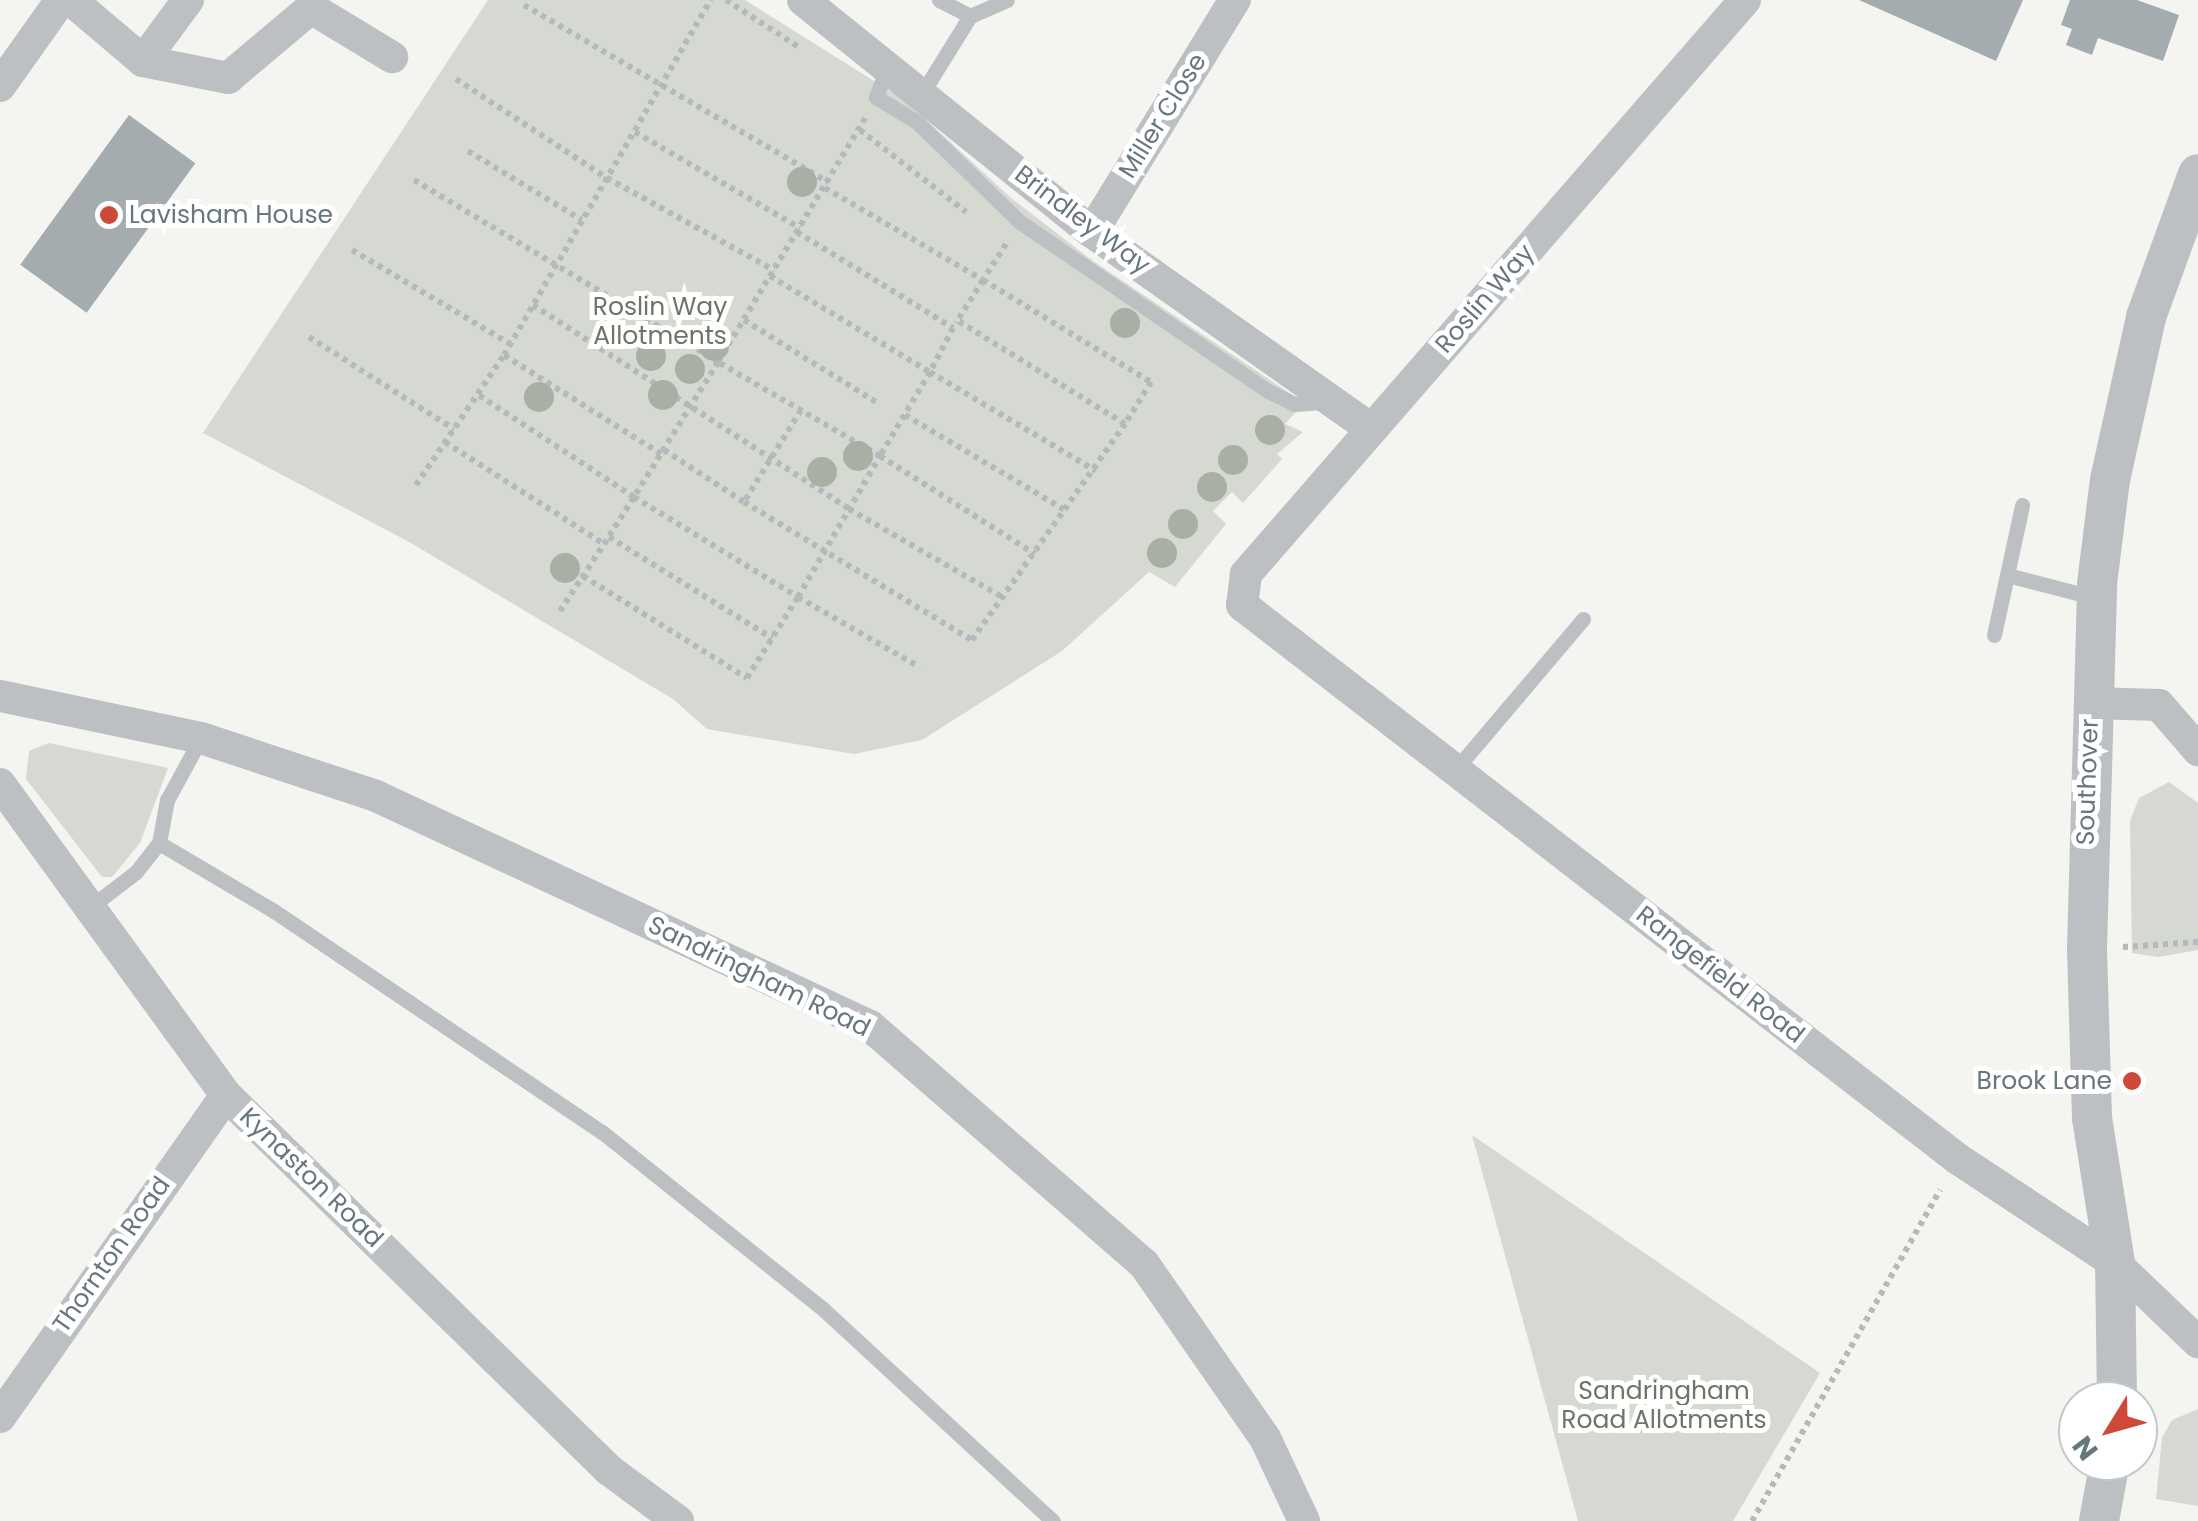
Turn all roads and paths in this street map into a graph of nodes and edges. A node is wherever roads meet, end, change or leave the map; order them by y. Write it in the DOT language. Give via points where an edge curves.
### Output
graph roads {
  1 [pos="61,0"];
  2 [pos="71,0"];
  3 [pos="188,0"];
  4 [pos="712,0"];
  5 [pos="803,0"];
  6 [pos="939,0"];
  7 [pos="1007,0"];
  8 [pos="1235,0"];
  9 [pos="1743,0"];
  10 [pos="524,5"];
  11 [pos="970,16"];
  12 [pos="392,57"];
  13 [pos="144,61"];
  14 [pos="456,79"];
  15 [pos="882,82"];
  16 [pos="0,86"];
  17 [pos="661,86"];
  18 [pos="922,95"];
  19 [pos="635,132"];
  20 [pos="468,151"];
  21 [pos="2198,174"];
  22 [pos="608,178"];
  23 [pos="414,180"];
  24 [pos="826,185"];
  25 [pos="582,220"];
  26 [pos="1020,222"];
  27 [pos="799,230"];
  28 [pos="1092,232"];
  29 [pos="352,250"];
  30 [pos="557,264"];
  31 [pos="772,273"];
  32 [pos="983,280"];
  33 [pos="532,306"];
  34 [pos="744,320"];
  35 [pos="956,324"];
  36 [pos="309,337"];
  37 [pos="510,344"];
  38 [pos="504,355"];
  39 [pos="718,362"];
  40 [pos="930,372"];
  41 [pos="478,394"];
  42 [pos="1336,401"];
  43 [pos="876,402"];
  44 [pos="690,407"];
  45 [pos="801,410"];
  46 [pos="905,414"];
  47 [pos="1125,424"];
  48 [pos="1370,428"];
  49 [pos="454,429"];
  50 [pos="445,442"];
  51 [pos="662,452"];
  52 [pos="880,456"];
  53 [pos="771,458"];
  54 [pos="1096,471"];
  55 [pos="416,485"];
  56 [pos="634,497"];
  57 [pos="744,502"];
  58 [pos="2022,505"];
  59 [pos="849,509"];
  60 [pos="1067,510"];
  61 [pos="606,541"];
  62 [pos="824,552"];
  63 [pos="1036,554"];
  64 [pos="583,576"];
  65 [pos="2007,576"];
  66 [pos="798,597"];
  67 [pos="1004,598"];
  68 [pos="2096,598"];
  69 [pos="1242,605"];
  70 [pos="560,611"];
  71 [pos="1582,619"];
  72 [pos="1994,634"];
  73 [pos="772,638"];
  74 [pos="918,668"];
  75 [pos="0,696"];
  76 [pos="2091,703"];
  77 [pos="201,738"];
  78 [pos="2198,750"];
  79 [pos="1455,770"];
  80 [pos="0,784"];
  81 [pos="159,843"];
  82 [pos="86,910"];
  83 [pos="2198,942"];
  84 [pos="2087,949"];
  85 [pos="226,1095"];
  86 [pos="1958,1159"];
  87 [pos="2115,1263"];
  88 [pos="2198,1342"];
  89 [pos="2116,1381"];
  90 [pos="0,1417"];
  91 [pos="2106,1481"];
  92 [pos="678,1521"];
  93 [pos="1053,1521"];
  94 [pos="1304,1521"];
  95 [pos="1752,1521"];
  96 [pos="2099,1521"];
  1 -- 16 [label="street"];
  2 -- 13 [label="street"];
  3 -- 13 [label="street"];
  4 -- 17 [label="path"];
  5 -- 15 [label="street, Brindley Way"];
  6 -- 11 [label="lane"];
  7 -- 11 [label="lane"];
  8 -- 28 [label="street, Miller Close"];
  9 -- 48 [label="street, Roslin Way"];
  10 -- 17 [label="path"];
  11 -- 18 [label="lane"];
  12 -- 13 [label="street" via="311,8 228,78"];
  14 -- 22 [label="path"];
  15 -- 18 [label="street, Brindley Way"];
  15 -- 24 [label="path"];
  15 -- 26 [label="lane"];
  17 -- 19 [label="path"];
  17 -- 24 [label="path"];
  18 -- 28 [label="street, Brindley Way"];
  19 -- 22 [label="path"];
  19 -- 27 [label="path"];
  20 -- 25 [label="path"];
  21 -- 68 [label="street, Southover" via="2146,317 2110,480"];
  22 -- 25 [label="path"];
  22 -- 31 [label="path"];
  23 -- 30 [label="path"];
  24 -- 27 [label="path"];
  24 -- 32 [label="path"];
  25 -- 30 [label="path"];
  26 -- 32 [label="path"];
  26 -- 42 [label="lane" via="1268,391 1295,404"];
  27 -- 31 [label="path"];
  27 -- 35 [label="path"];
  28 -- 42 [label="street, Brindley Way"];
  29 -- 37 [label="path"];
  30 -- 33 [label="path"];
  30 -- 39 [label="path"];
  31 -- 34 [label="path"];
  31 -- 40 [label="path"];
  32 -- 35 [label="path"];
  32 -- 47 [label="path" via="1151,382"];
  33 -- 37 [label="path"];
  33 -- 44 [label="path"];
  34 -- 39 [label="path"];
  34 -- 43 [label="path"];
  35 -- 40 [label="path"];
  35 -- 47 [label="path"];
  36 -- 49 [label="path"];
  37 -- 38 [label="path"];
  38 -- 41 [label="path"];
  38 -- 51 [label="path"];
  39 -- 44 [label="path"];
  39 -- 45 [label="path"];
  40 -- 46 [label="path"];
  40 -- 54 [label="path"];
  41 -- 49 [label="path"];
  41 -- 56 [label="path"];
  42 -- 48 [label="street, Brindley Way"];
  44 -- 51 [label="path"];
  44 -- 53 [label="path"];
  45 -- 52 [label="path"];
  45 -- 53 [label="path"];
  46 -- 52 [label="path"];
  46 -- 60 [label="path"];
  47 -- 54 [label="path"];
  48 -- 69 [label="street, Roslin Way" via="1246,574"];
  49 -- 50 [label="path"];
  50 -- 55 [label="path"];
  50 -- 61 [label="path"];
  51 -- 56 [label="path"];
  51 -- 57 [label="path"];
  52 -- 59 [label="path"];
  52 -- 63 [label="path"];
  53 -- 57 [label="path"];
  53 -- 59 [label="path"];
  54 -- 60 [label="path"];
  56 -- 61 [label="path"];
  56 -- 66 [label="path"];
  57 -- 62 [label="path"];
  58 -- 65 [label="lane"];
  59 -- 62 [label="path"];
  59 -- 67 [label="path"];
  60 -- 63 [label="path"];
  61 -- 64 [label="path"];
  61 -- 73 [label="path"];
  62 -- 66 [label="path"];
  62 -- 67 [label="path" via="972,640"];
  63 -- 67 [label="path"];
  64 -- 70 [label="path"];
  64 -- 73 [label="path" via="747,678"];
  65 -- 68 [label="lane"];
  65 -- 72 [label="lane"];
  66 -- 73 [label="path"];
  66 -- 74 [label="path"];
  68 -- 76 [label="street, Southover"];
  69 -- 79 [label="street, Rangefield Road"];
  71 -- 79 [label="lane"];
  75 -- 77 [label="street, Sandringham Road"];
  76 -- 78 [label="street" via="2159,705"];
  76 -- 84 [label="street, Southover"];
  77 -- 81 [label="lane" via="166,800"];
  77 -- 94 [label="street, Sandringham Road" via="376,796 870,1026 1144,1264 1264,1438"];
  79 -- 86 [label="street, Rangefield Road"];
  80 -- 82 [label="street, Kynaston Road"];
  81 -- 82 [label="lane" via="136,872"];
  81 -- 93 [label="lane" via="274,911 602,1132 823,1309"];
  82 -- 85 [label="street, Kynaston Road"];
  83 -- 84 [label="path"];
  84 -- 87 [label="street, Southover" via="2092,1118"];
  85 -- 90 [label="street, Thornton Road"];
  85 -- 92 [label="street, Kynaston Road" via="609,1470"];
  86 -- 87 [label="street, Rangefield Road"];
  86 -- 95 [label="path"];
  87 -- 88 [label="street, Rangefield Road"];
  87 -- 89 [label="street, Southover"];
  91 -- 96 [label="street"];
}
